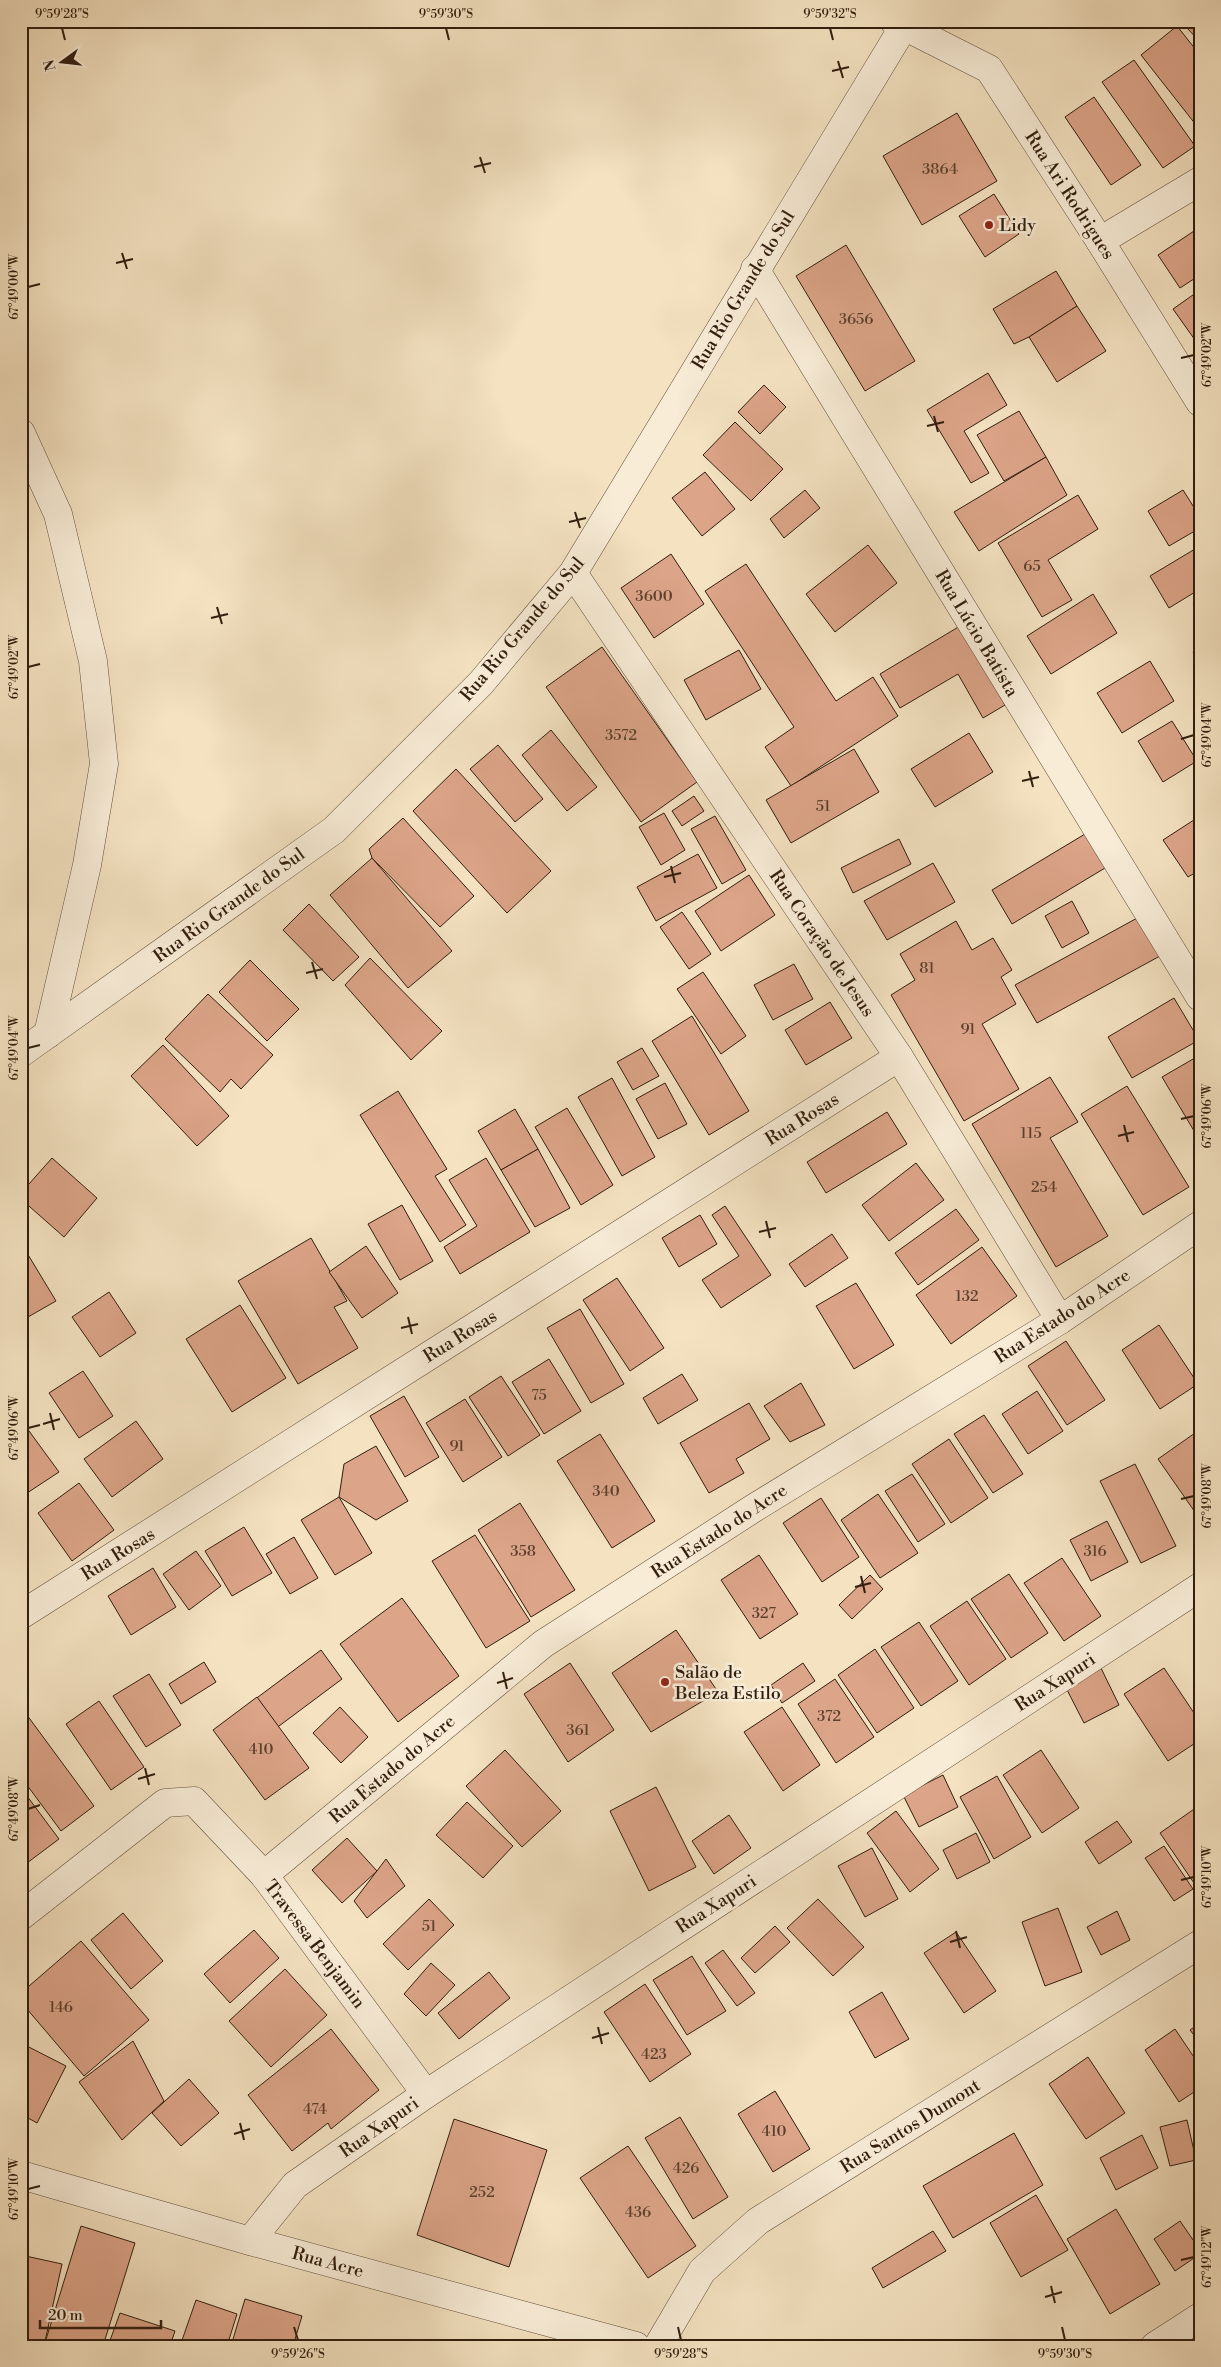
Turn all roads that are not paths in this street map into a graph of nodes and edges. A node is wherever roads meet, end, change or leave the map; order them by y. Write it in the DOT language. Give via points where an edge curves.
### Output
graph roads {
  1 [pos="902,23"];
  2 [pos="1200,181"];
  3 [pos="1100,241"];
  4 [pos="755,269"];
  5 [pos="1200,402"];
  6 [pos="21,433"];
  7 [pos="573,572"];
  8 [pos="1200,997"];
  9 [pos="48,1034"];
  10 [pos="21,1053"];
  11 [pos="899,1057"];
  12 [pos="1200,1225"];
  13 [pos="1060,1320"];
  14 [pos="1200,1587"];
  15 [pos="21,1615"];
  16 [pos="264,1875"];
  17 [pos="21,1916"];
  18 [pos="1200,1944"];
  19 [pos="426,2094"];
  20 [pos="21,2175"];
  21 [pos="250,2241"];
  22 [pos="1200,2317"];
  23 [pos="636,2346"];
  24 [pos="658,2346"];
  25 [pos="1155,2346"];
  1 -- 3 [label="street, Rua Ari Rodrigues" via="989,69"];
  1 -- 4 [label="street, Rua Rio Grande do Sul"];
  2 -- 3 [label="street"];
  3 -- 5 [label="street, Rua Ari Rodrigues"];
  4 -- 7 [label="street, Rua Rio Grande do Sul"];
  4 -- 8 [label="street, Rua Lúcio Batista"];
  6 -- 9 [label="street" via="58,514 93,661 104,764 87,865"];
  7 -- 9 [label="street, Rua Rio Grande do Sul" via="481,683 334,830"];
  7 -- 11 [label="street, Rua Coração de Jesus"];
  9 -- 10 [label="street, Rua Rio Grande do Sul"];
  11 -- 13 [label="street, Rua Coração de Jesus"];
  11 -- 15 [label="street, Rua Rosas"];
  12 -- 13 [label="street, Rua Estado do Acre"];
  13 -- 16 [label="street, Rua Estado do Acre" via="754,1508 543,1644"];
  14 -- 19 [label="street, Rua Xapuri"];
  16 -- 17 [label="street, Travessa Benjamin" via="194,1801 165,1803"];
  16 -- 19 [label="street, Travessa Benjamin"];
  18 -- 24 [label="street, Rua Santos Dumont" via="758,2221 702,2271"];
  19 -- 21 [label="street, Rua Xapuri" via="295,2186"];
  20 -- 21 [label="street, Rua Acre"];
  21 -- 23 [label="street, Rua Acre"];
  22 -- 25 [label="street"];
}
